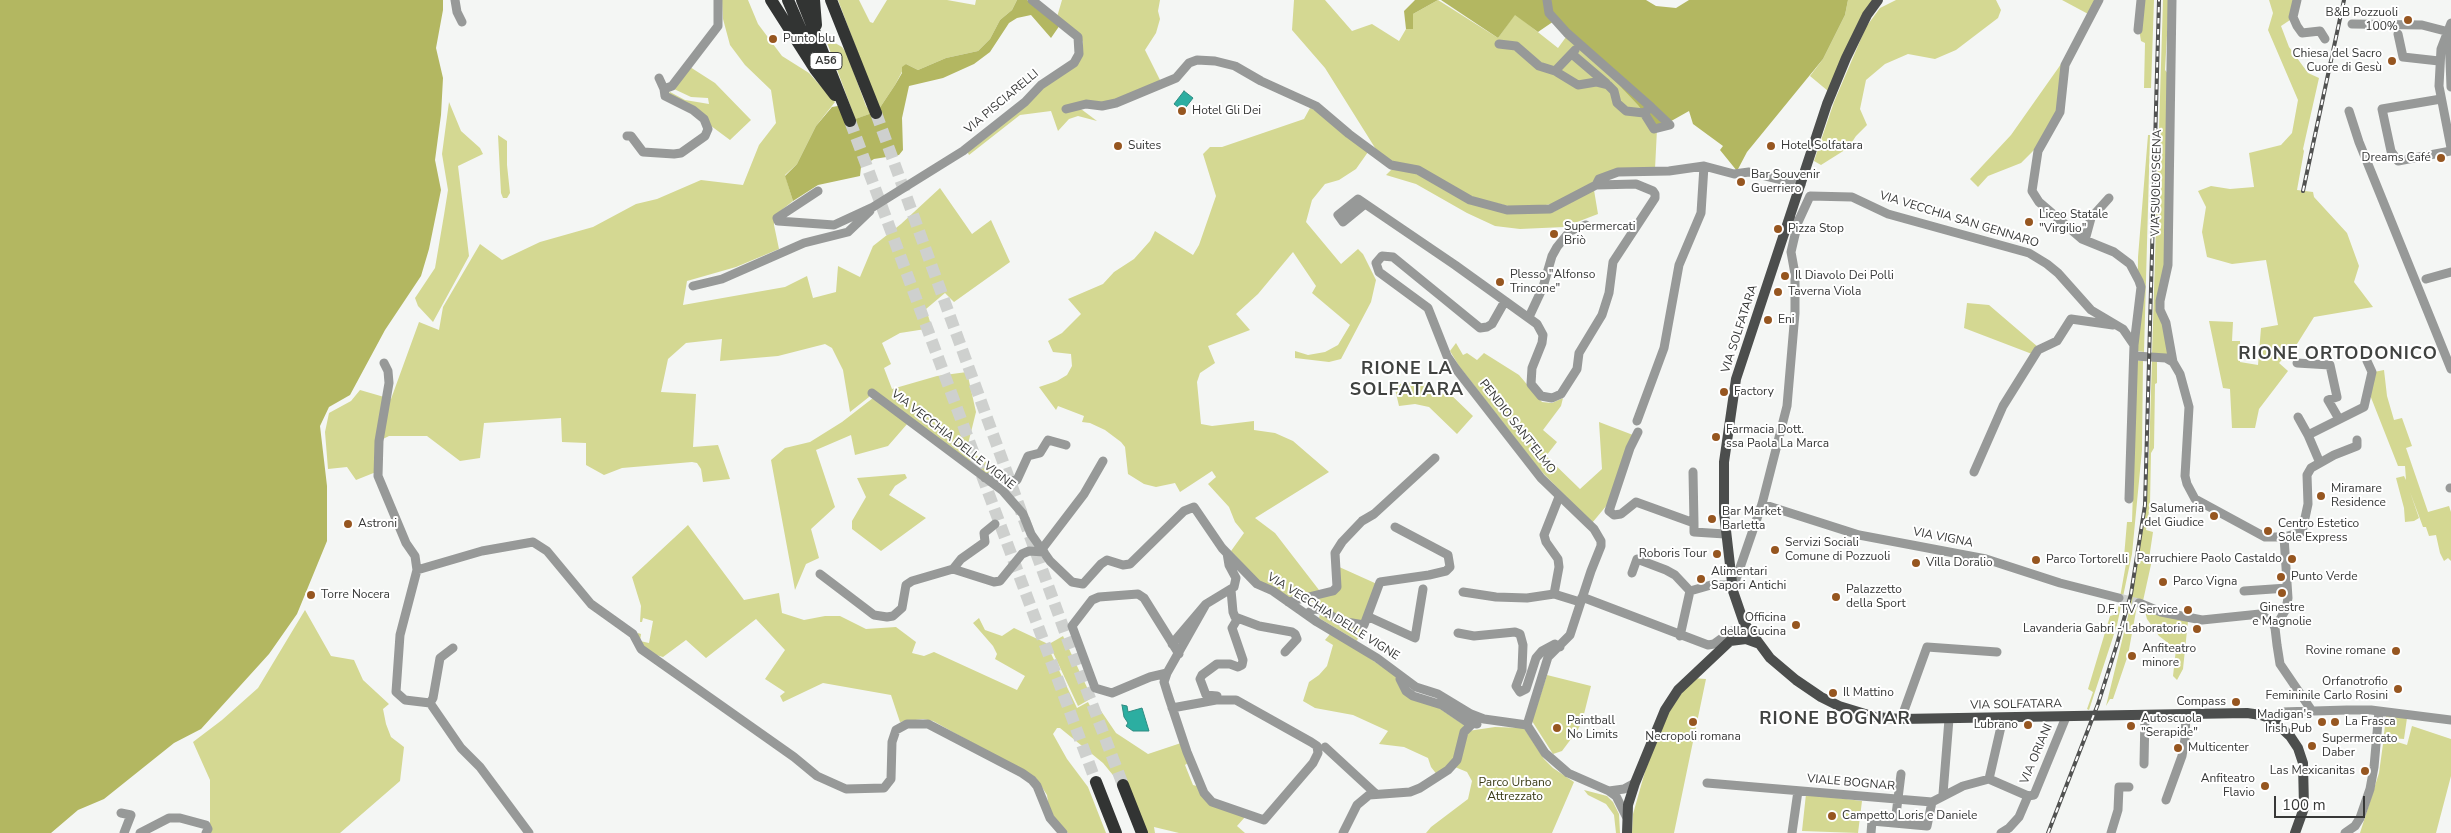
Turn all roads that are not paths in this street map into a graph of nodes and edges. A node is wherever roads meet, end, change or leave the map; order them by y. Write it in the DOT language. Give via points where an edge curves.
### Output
graph roads {
  1 [pos="455,0"];
  2 [pos="718,0"];
  3 [pos="767,0"];
  4 [pos="771,0"];
  5 [pos="775,0"];
  6 [pos="779,0"];
  7 [pos="784,0"];
  8 [pos="788,0"];
  9 [pos="794,0"];
  10 [pos="798,0"];
  11 [pos="802,0"];
  12 [pos="807,0"];
  13 [pos="813,0"];
  14 [pos="831,0"];
  15 [pos="1032,0"];
  16 [pos="1547,0"];
  17 [pos="1878,0"];
  18 [pos="2099,0"];
  19 [pos="2141,0"];
  20 [pos="2172,0"];
  21 [pos="2296,0"];
  22 [pos="462,22"];
  23 [pos="2352,24"];
  24 [pos="786,26"];
  25 [pos="2450,27"];
  26 [pos="2138,30"];
  27 [pos="2398,34"];
  28 [pos="817,38"];
  29 [pos="795,39"];
  30 [pos="2325,39"];
  31 [pos="1499,44"];
  32 [pos="1580,45"];
  33 [pos="804,53"];
  34 [pos="1572,54"];
  35 [pos="2439,61"];
  36 [pos="812,65"];
  37 [pos="1555,71"];
  38 [pos="659,78"];
  39 [pos="1608,85"];
  40 [pos="2451,87"];
  41 [pos="664,89"];
  42 [pos="832,90"];
  43 [pos="2440,92"];
  44 [pos="1066,109"];
  45 [pos="2349,111"];
  46 [pos="876,113"];
  47 [pos="850,122"];
  48 [pos="627,136"];
  49 [pos="2451,150"];
  50 [pos="1704,166"];
  51 [pos="1801,185"];
  52 [pos="1596,186"];
  53 [pos="818,191"];
  54 [pos="2109,198"];
  55 [pos="1365,204"];
  56 [pos="873,207"];
  57 [pos="1794,221"];
  58 [pos="1586,225"];
  59 [pos="2085,240"];
  60 [pos="2451,272"];
  61 [pos="2420,281"];
  62 [pos="693,286"];
  63 [pos="1505,301"];
  64 [pos="1529,317"];
  65 [pos="2118,326"];
  66 [pos="2134,345"];
  67 [pos="2135,356"];
  68 [pos="2367,361"];
  69 [pos="2173,362"];
  70 [pos="2297,362"];
  71 [pos="384,363"];
  72 [pos="2451,369"];
  73 [pos="872,393"];
  74 [pos="2298,417"];
  75 [pos="2338,419"];
  76 [pos="1637,421"];
  77 [pos="1638,432"];
  78 [pos="2308,435"];
  79 [pos="2357,440"];
  80 [pos="1066,445"];
  81 [pos="1435,458"];
  82 [pos="1103,462"];
  83 [pos="2320,463"];
  84 [pos="1693,472"];
  85 [pos="1974,472"];
  86 [pos="985,478"];
  87 [pos="1559,497"];
  88 [pos="2129,499"];
  89 [pos="1762,504"];
  90 [pos="1694,523"];
  91 [pos="995,524"];
  92 [pos="1395,527"];
  93 [pos="1725,534"];
  94 [pos="2284,537"];
  95 [pos="1043,550"];
  96 [pos="1226,552"];
  97 [pos="953,568"];
  98 [pos="418,570"];
  99 [pos="1632,573"];
  100 [pos="820,574"];
  101 [pos="1734,584"];
  102 [pos="2287,588"];
  103 [pos="1423,589"];
  104 [pos="1231,590"];
  105 [pos="1690,591"];
  106 [pos="2244,591"];
  107 [pos="1463,592"];
  108 [pos="1554,594"];
  109 [pos="2119,598"];
  110 [pos="1581,599"];
  111 [pos="1288,602"];
  112 [pos="2139,603"];
  113 [pos="1206,604"];
  114 [pos="1306,614"];
  115 [pos="1746,614"];
  116 [pos="1369,617"];
  117 [pos="1238,618"];
  118 [pos="2276,628"];
  119 [pos="1458,633"];
  120 [pos="1738,635"];
  121 [pos="1680,636"];
  122 [pos="1758,640"];
  123 [pos="1172,644"];
  124 [pos="1560,647"];
  125 [pos="452,648"];
  126 [pos="1285,652"];
  127 [pos="1997,652"];
  128 [pos="1179,654"];
  129 [pos="1166,673"];
  130 [pos="1400,679"];
  131 [pos="1221,699"];
  132 [pos="430,703"];
  133 [pos="1172,708"];
  134 [pos="2312,711"];
  135 [pos="2379,711"];
  136 [pos="2186,715"];
  137 [pos="2145,716"];
  138 [pos="2066,717"];
  139 [pos="2003,718"];
  140 [pos="1901,719"];
  141 [pos="1949,719"];
  142 [pos="2272,719"];
  143 [pos="2451,720"];
  144 [pos="1500,721"];
  145 [pos="1472,724"];
  146 [pos="1527,725"];
  147 [pos="1325,747"];
  148 [pos="2144,764"];
  149 [pos="1901,774"];
  150 [pos="1989,778"];
  151 [pos="1096,782"];
  152 [pos="1635,783"];
  153 [pos="1707,783"];
  154 [pos="1123,785"];
  155 [pos="2129,787"];
  156 [pos="1798,791"];
  157 [pos="1614,793"];
  158 [pos="1376,794"];
  159 [pos="1943,794"];
  160 [pos="2028,796"];
  161 [pos="1630,798"];
  162 [pos="1898,799"];
  163 [pos="2166,800"];
  164 [pos="1932,802"];
  165 [pos="121,813"];
  166 [pos="1626,816"];
  167 [pos="1895,823"];
  168 [pos="1926,829"];
  169 [pos="2005,831"];
  170 [pos="124,833"];
  171 [pos="140,833"];
  172 [pos="206,833"];
  173 [pos="529,833"];
  174 [pos="1063,833"];
  175 [pos="1116,833"];
  176 [pos="1142,833"];
  177 [pos="1343,833"];
  178 [pos="1627,833"];
  179 [pos="1792,833"];
  180 [pos="1871,833"];
  181 [pos="2111,833"];
  182 [pos="2295,833"];
  183 [pos="2345,833"];
  1 -- 22 [label="street"];
  2 -- 41 [label="street" via="718,26 672,86"];
  3 -- 24 [label="highway"];
  4 -- 24 [label="highway"];
  5 -- 29 [label="highway"];
  6 -- 33 [label="highway"];
  7 -- 36 [label="highway"];
  8 -- 42 [label="highway"];
  9 -- 42 [label="highway"];
  10 -- 42 [label="highway"];
  11 -- 28 [label="highway, A56"];
  12 -- 28 [label="highway"];
  13 -- 28 [label="highway"];
  14 -- 46 [label="highway, A56"];
  15 -- 56 [label="street, VIA PISCIARELLI" via="1078,37 1080,50 1077,59 1041,84 1025,102 963,151"];
  16 -- 32 [label="street" via="1549,13"];
  17 -- 51 [label="main road, VIA SOLFATARA" via="1846,58 1827,104"];
  18 -- 59 [label="street" via="2069,56 2060,112 2038,151 2032,184 2035,197"];
  19 -- 26 [label="street"];
  20 -- 69 [label="street, VIA SUOLO SCENA" via="2168,265 2160,310 2166,323"];
  21 -- 30 [label="street" via="2293,17 2302,33 2320,31"];
  23 -- 25 [label="street"];
  24 -- 29 [label="highway"];
  25 -- 35 [label="street"];
  25 -- 40 [label="street"];
  27 -- 35 [label="street" via="2403,57"];
  28 -- 42 [label="highway, A56"];
  29 -- 33 [label="highway"];
  31 -- 37 [label="street" via="1516,46 1539,66"];
  32 -- 34 [label="street"];
  32 -- 39 [label="street" via="1648,110 1626,110 1617,104 1614,91"];
  33 -- 36 [label="highway"];
  34 -- 37 [label="street"];
  34 -- 39 [label="street"];
  35 -- 43 [label="street"];
  36 -- 42 [label="highway"];
  37 -- 39 [label="street" via="1578,85 1596,82"];
  38 -- 41 [label="street"];
  40 -- 43 [label="street" via="2446,82"];
  41 -- 48 [label="street" via="665,96 704,118 708,129 705,136 681,153 674,154 643,152 631,136"];
  42 -- 47 [label="highway, A56"];
  43 -- 49 [label="street"];
  43 -- 49 [label="street" via="2382,109 2391,151 2398,161"];
  44 -- 52 [label="street" via="1086,104 1102,106 1116,103 1176,78 1189,63 1215,61 1235,66 1316,106 1391,165 1428,175 1470,200 1507,210 1550,208"];
  45 -- 61 [label="street" via="2359,142"];
  50 -- 51 [label="street" via="1739,174 1749,172"];
  50 -- 52 [label="street" via="1669,171 1618,172 1599,179"];
  50 -- 76 [label="street" via="1701,213 1679,264 1664,348"];
  51 -- 57 [label="main road, VIA SOLFATARA"];
  52 -- 64 [label="street" via="1636,184 1653,191 1655,198 1617,253 1602,315 1579,353 1577,369 1556,397 1541,396 1531,384 1532,368 1544,335"];
  53 -- 56 [label="street" via="777,218 778,221 834,225"];
  54 -- 59 [label="street" via="2091,218"];
  55 -- 63 [label="street"];
  56 -- 62 [label="street" via="848,232 804,243 722,279"];
  57 -- 65 [label="street, VIA VECCHIA SAN GENNARO" via="1810,196 1846,196 1888,214 2029,254 2047,264 2092,310"];
  57 -- 89 [label="street" via="1791,252 1795,274 1795,313 1789,392"];
  57 -- 93 [label="main road, VIA SOLFATARA" via="1736,379 1724,462"];
  58 -- 64 [label="street" via="1570,231 1557,247"];
  59 -- 66 [label="street" via="2124,258 2135,271 2141,286"];
  60 -- 61 [label="street"];
  61 -- 72 [label="street"];
  63 -- 64 [label="street"];
  63 -- 87 [label="street, PENDIO SANT'ELMO" via="1492,324 1480,328 1393,256 1382,256 1376,263 1379,272 1428,308 1447,356 1456,369"];
  65 -- 66 [label="street, VIA VECCHIA SAN GENNARO"];
  65 -- 85 [label="street" via="2071,319 2057,341 2038,350 2003,406"];
  66 -- 67 [label="street"];
  67 -- 69 [label="street" via="2166,358"];
  67 -- 88 [label="street"];
  68 -- 75 [label="street" via="2372,372 2364,407"];
  69 -- 94 [label="street" via="2180,374 2189,407 2185,476 2191,493 2200,503 2265,537"];
  70 -- 75 [label="street" via="2330,365 2336,397 2328,400"];
  71 -- 98 [label="street" via="389,383 379,441 378,476"];
  73 -- 86 [label="street, VIA VECCHIA DELLE VIGNE"];
  74 -- 78 [label="street"];
  75 -- 78 [label="street"];
  77 -- 90 [label="street" via="1609,510 1614,515 1622,514 1636,502"];
  78 -- 83 [label="street"];
  79 -- 83 [label="street" via="2357,446"];
  80 -- 86 [label="street" via="1048,440 1040,453 1028,456 1017,480 995,476"];
  81 -- 111 [label="street" via="1342,542 1335,553 1337,587 1333,591"];
  82 -- 95 [label="street"];
  83 -- 94 [label="street" via="2307,474 2308,504 2302,532"];
  84 -- 90 [label="street"];
  86 -- 95 [label="street, VIA VECCHIA DELLE VIGNE" via="1003,491 1023,514 1031,534"];
  87 -- 108 [label="street" via="1544,535 1558,559"];
  87 -- 110 [label="street" via="1594,529 1601,541 1602,546"];
  89 -- 101 [label="street"];
  89 -- 109 [label="street, VIA VIGNA" via="1859,535 1986,559"];
  90 -- 93 [label="street" via="1694,532"];
  91 -- 97 [label="street" via="984,533 985,542 960,559"];
  92 -- 116 [label="street" via="1448,556 1450,567 1429,575 1380,582"];
  93 -- 101 [label="main road, VIA SOLFATARA"];
  94 -- 102 [label="street"];
  95 -- 96 [label="street, VIA VECCHIA DELLE VIGNE" via="1072,582 1080,585 1107,560 1130,564 1192,506 1197,508"];
  95 -- 97 [label="street" via="1022,554 1000,581 994,582"];
  96 -- 104 [label="street" via="1228,565 1236,578"];
  96 -- 111 [label="street, VIA VECCHIA DELLE VIGNE" via="1254,582"];
  97 -- 100 [label="street" via="906,585 902,608 888,617 874,615"];
  98 -- 132 [label="street" via="400,635 396,692 405,700"];
  98 -- 174 [label="street" via="482,551 534,542 547,551 591,604 633,634 641,649 817,776 846,789 884,788 891,779 892,742 896,730 907,724 928,724 1032,780 1050,818"];
  99 -- 105 [label="street" via="1637,559 1675,576"];
  101 -- 105 [label="street" via="1711,585"];
  101 -- 115 [label="main road, VIA SOLFATARA"];
  101 -- 120 [label="main road, VIA SOLFATARA"];
  102 -- 106 [label="street"];
  102 -- 118 [label="street" via="2286,609"];
  103 -- 116 [label="street" via="1415,638"];
  104 -- 113 [label="street"];
  104 -- 117 [label="street" via="1233,612"];
  105 -- 121 [label="street"];
  107 -- 108 [label="street" via="1527,598"];
  108 -- 110 [label="street"];
  110 -- 121 [label="street"];
  110 -- 124 [label="street" via="1570,636"];
  111 -- 114 [label="street, VIA VECCHIA DELLE VIGNE"];
  112 -- 118 [label="street" via="2161,612 2202,620 2260,614"];
  113 -- 123 [label="street"];
  113 -- 128 [label="street"];
  114 -- 116 [label="street" via="1314,609 1322,610 1340,621 1356,625 1364,625"];
  114 -- 144 [label="street, VIA VECCHIA DELLE VIGNE" via="1377,658 1416,687 1438,694 1471,714"];
  115 -- 120 [label="main road"];
  115 -- 122 [label="main road, VIA SOLFATARA"];
  117 -- 126 [label="street" via="1292,632 1296,639"];
  117 -- 131 [label="street" via="1232,628 1242,665 1217,664 1200,679 1206,695"];
  118 -- 134 [label="street" via="2280,664"];
  119 -- 124 [label="street" via="1474,636 1520,634 1522,670 1516,686 1520,692 1526,689 1536,658 1542,650 1555,644"];
  120 -- 121 [label="street" via="1732,631 1711,645"];
  120 -- 122 [label="main road, VIA SOLFATARA"];
  120 -- 152 [label="main road" via="1678,690 1665,710"];
  122 -- 140 [label="main road, VIA SOLFATARA" via="1775,661 1821,697 1863,714"];
  123 -- 128 [label="street"];
  123 -- 129 [label="street" via="1144,598 1138,594 1092,600 1072,626 1091,682 1102,691 1112,693"];
  124 -- 146 [label="street" via="1546,662"];
  125 -- 132 [label="street" via="440,658"];
  127 -- 140 [label="street" via="1927,647"];
  128 -- 129 [label="street"];
  129 -- 133 [label="street" via="1164,682"];
  130 -- 145 [label="street" via="1406,691 1413,696 1442,705"];
  131 -- 133 [label="street"];
  131 -- 133 [label="street" via="1236,700 1317,746 1318,753 1313,763 1264,820 1212,802 1204,793"];
  132 -- 173 [label="street"];
  134 -- 135 [label="street"];
  134 -- 142 [label="street" via="2282,712"];
  135 -- 143 [label="street"];
  135 -- 183 [label="street" via="2370,789 2360,818"];
  136 -- 137 [label="main road, VIA SOLFATARA"];
  136 -- 142 [label="main road, VIA SOLFATARA" via="2248,713"];
  136 -- 163 [label="street" via="2182,756"];
  137 -- 138 [label="main road, VIA SOLFATARA"];
  137 -- 148 [label="street"];
  138 -- 139 [label="main road, VIA SOLFATARA"];
  138 -- 160 [label="street, VIA ORIANI" via="2034,795"];
  139 -- 141 [label="main road, VIA SOLFATARA"];
  139 -- 150 [label="street"];
  140 -- 141 [label="main road, VIA SOLFATARA"];
  141 -- 159 [label="street"];
  142 -- 182 [label="main road" via="2290,736 2303,763 2304,808"];
  144 -- 145 [label="street"];
  144 -- 146 [label="street, VIA VECCHIA DELLE VIGNE"];
  145 -- 158 [label="street" via="1464,732 1457,760 1448,770 1410,792"];
  146 -- 157 [label="street" via="1556,765 1585,782"];
  147 -- 158 [label="street"];
  149 -- 162 [label="street"];
  150 -- 159 [label="street"];
  150 -- 160 [label="street"];
  151 -- 175 [label="highway"];
  152 -- 157 [label="street"];
  152 -- 161 [label="main road"];
  153 -- 156 [label="street, VIALE BOGNAR"];
  154 -- 176 [label="highway"];
  155 -- 181 [label="street" via="2119,787 2118,810"];
  156 -- 162 [label="street, VIALE BOGNAR"];
  156 -- 179 [label="street"];
  157 -- 161 [label="street"];
  157 -- 166 [label="street"];
  158 -- 177 [label="street" via="1369,795 1357,805"];
  159 -- 164 [label="street"];
  160 -- 169 [label="street" via="2019,817"];
  161 -- 166 [label="main road"];
  162 -- 164 [label="street, VIALE BOGNAR"];
  162 -- 167 [label="street"];
  164 -- 168 [label="street"];
  165 -- 170 [label="street" via="131,815"];
  166 -- 178 [label="main road"];
  167 -- 168 [label="street"];
  167 -- 180 [label="street" via="1872,821"];
  171 -- 172 [label="street" via="169,818 180,818 206,825"];
}
